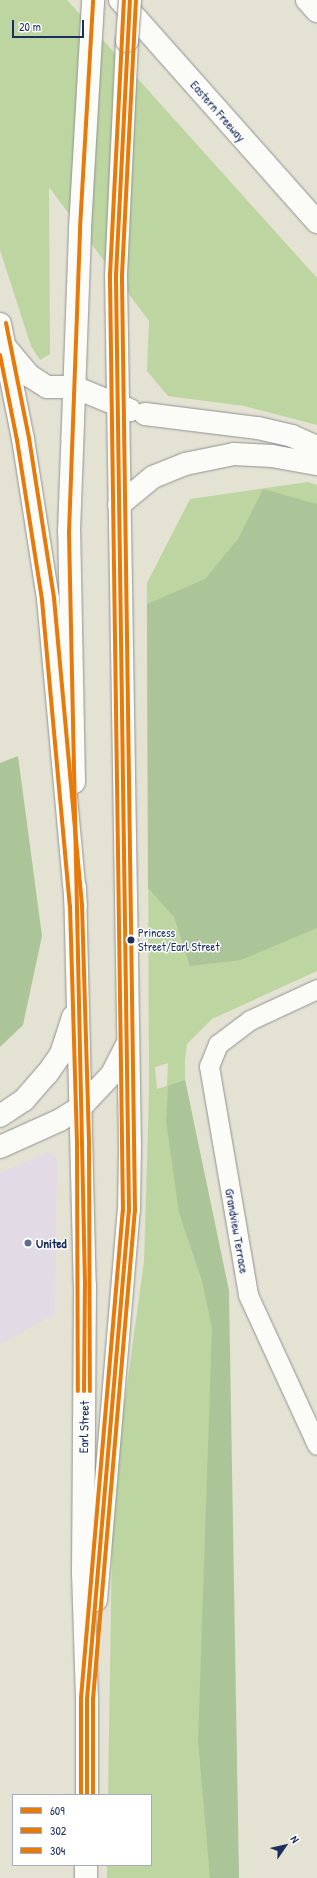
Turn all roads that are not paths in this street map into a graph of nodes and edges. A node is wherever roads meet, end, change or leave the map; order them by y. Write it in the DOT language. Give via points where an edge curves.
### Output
graph roads {
  1 [pos="93,0"];
  2 [pos="120,0"];
  3 [pos="130,0"];
  4 [pos="307,0"];
  5 [pos="317,11"];
  6 [pos="317,222"];
  7 [pos="0,324"];
  8 [pos="6,348"];
  9 [pos="74,387"];
  10 [pos="118,407"];
  11 [pos="317,447"];
  12 [pos="317,464"];
  13 [pos="119,505"];
  14 [pos="76,906"];
  15 [pos="317,989"];
  16 [pos="78,999"];
  17 [pos="127,1046"];
  18 [pos="81,1107"];
  19 [pos="0,1116"];
  20 [pos="0,1147"];
  21 [pos="317,1446"];
  22 [pos="87,1699"];
  23 [pos="87,1794"];
  24 [pos="86,1866"];
  25 [pos="86,1878"];
  1 -- 9 [label="main road"];
  2 -- 6 [label="main road, Eastern Freeway"];
  3 -- 10 [label="main road, Earl Street, bridge" via="116,275"];
  4 -- 5 [label="main road"];
  7 -- 8 [label="main road"];
  8 -- 9 [label="main road" via="30,376 47,386"];
  8 -- 14 [label="main road" via="48,599"];
  9 -- 10 [label="main road"];
  9 -- 14 [label="main road" via="69,532"];
  10 -- 11 [label="main road" via="145,414 258,428 292,436"];
  10 -- 13 [label="main road, Earl Street"];
  12 -- 13 [label="main road" via="272,456 234,454 185,464 153,477"];
  13 -- 17 [label="main road, Earl Street"];
  14 -- 16 [label="main road"];
  15 -- 21 [label="street, Grandview Terrace" via="250,1020 218,1044 209,1066 248,1295"];
  16 -- 18 [label="main road, Earl Street"];
  16 -- 19 [label="main road" via="69,1035 61,1054 32,1092"];
  17 -- 18 [label="main road" via="112,1074"];
  17 -- 22 [label="main road, Earl Street" via="130,1146 126,1258 110,1410"];
  18 -- 20 [label="main road" via="60,1120"];
  18 -- 22 [label="main road, Earl Street" via="85,1285 83,1573"];
  22 -- 23 [label="main road, Earl Street"];
  24 -- 25 [label="main road"];
}
